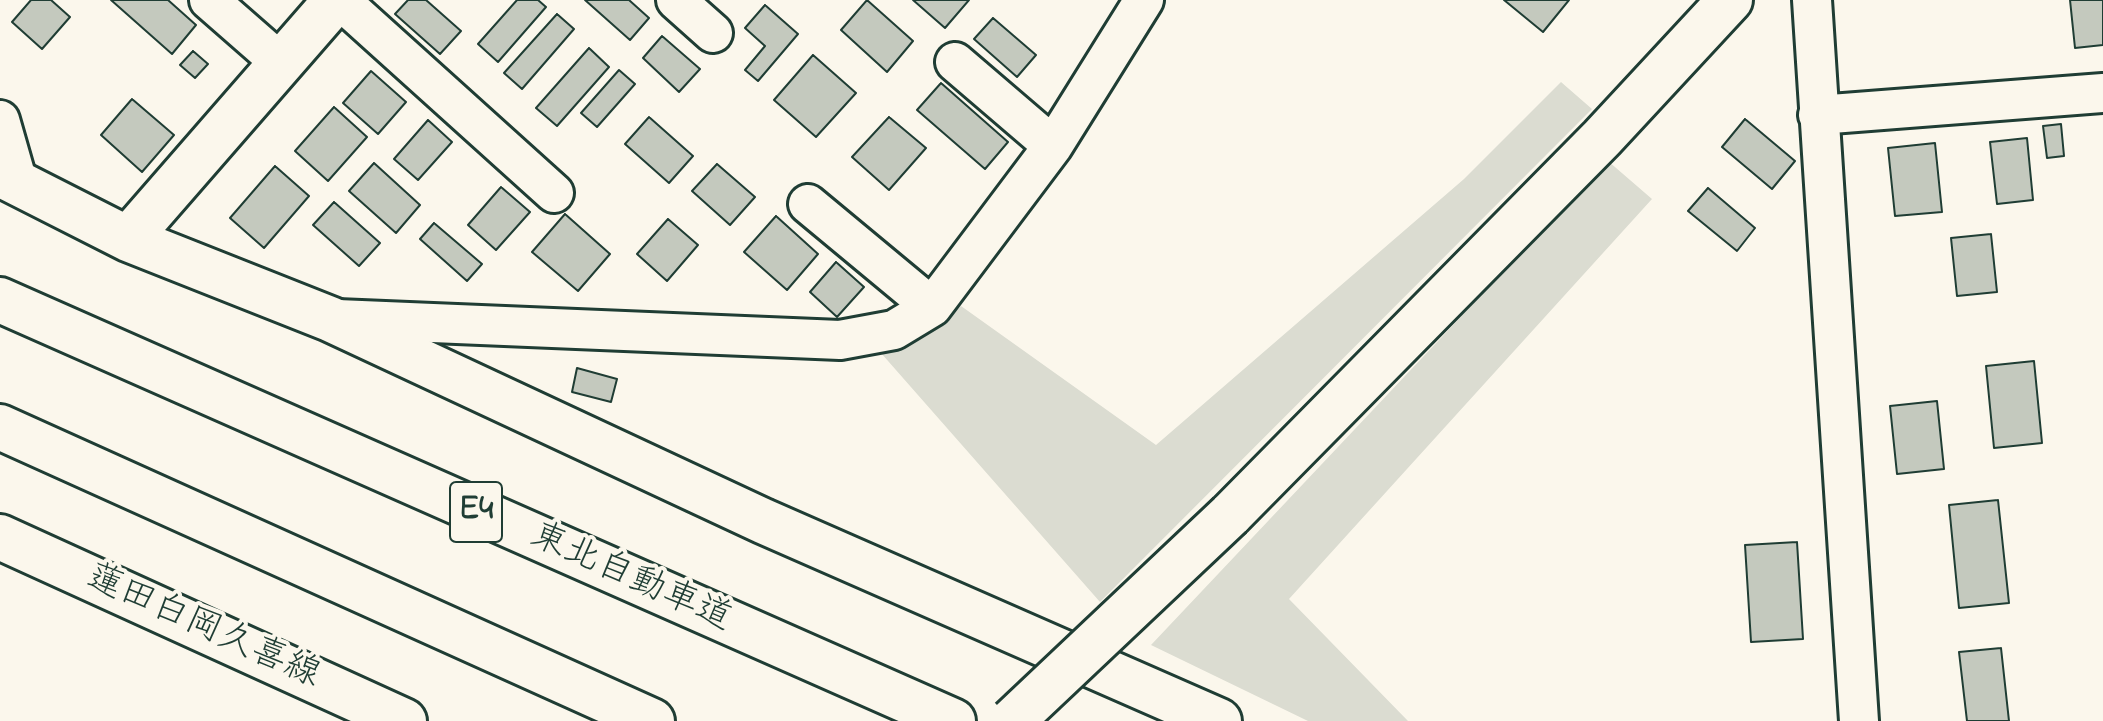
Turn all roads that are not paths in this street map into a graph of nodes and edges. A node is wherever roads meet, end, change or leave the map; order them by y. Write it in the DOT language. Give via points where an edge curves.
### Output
graph roads {
  1 [pos="209,0"];
  2 [pos="338,0"];
  3 [pos="676,0"];
  4 [pos="1144,0"];
  5 [pos="1730,0"];
  6 [pos="1812,0"];
  7 [pos="713,33"];
  8 [pos="955,62"];
  9 [pos="281,63"];
  10 [pos="2103,93"];
  11 [pos="1818,115"];
  12 [pos="0,120"];
  13 [pos="1053,146"];
  14 [pos="9,178"];
  15 [pos="554,193"];
  16 [pos="808,204"];
  17 [pos="128,239"];
  18 [pos="0,300"];
  19 [pos="932,307"];
  20 [pos="330,319"];
  21 [pos="0,427"];
  22 [pos="0,537"];
  23 [pos="404,721"];
  24 [pos="652,721"];
  25 [pos="953,721"];
  26 [pos="1012,721"];
  27 [pos="1219,721"];
  28 [pos="1859,721"];
  1 -- 9 [label="street"];
  2 -- 9 [label="main road"];
  2 -- 15 [label="street"];
  3 -- 7 [label="street"];
  4 -- 13 [label="street"];
  5 -- 26 [label="main road, bridge" via="1602,138 1230,515"];
  6 -- 11 [label="street"];
  8 -- 13 [label="street"];
  9 -- 17 [label="main road"];
  10 -- 11 [label="street"];
  11 -- 28 [label="street"];
  12 -- 14 [label="street"];
  13 -- 19 [label="street"];
  14 -- 17 [label="main road"];
  16 -- 19 [label="street"];
  17 -- 20 [label="main road"];
  18 -- 25 [label="main road, 東北自動車道 / E4"];
  19 -- 20 [label="street" via="894,330 840,340"];
  20 -- 27 [label="main road" via="763,521"];
  21 -- 24 [label="main road"];
  22 -- 23 [label="main road, 蓮田白岡久喜線"];
}
